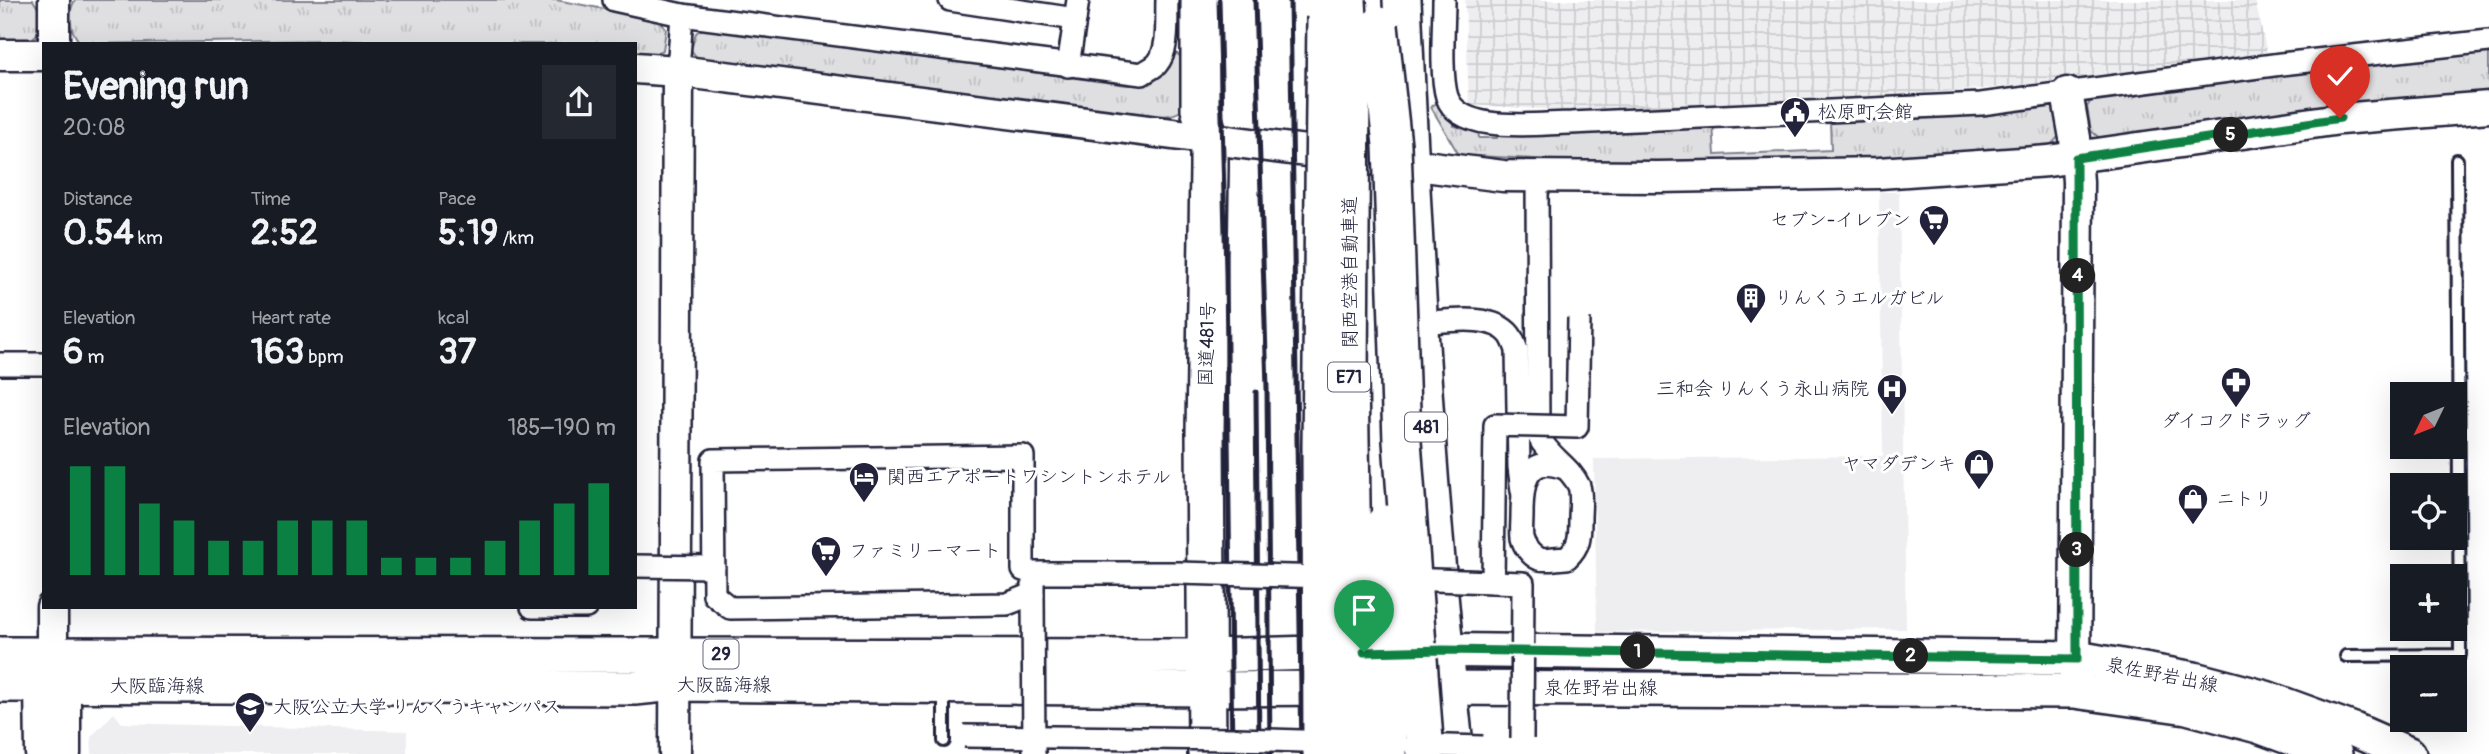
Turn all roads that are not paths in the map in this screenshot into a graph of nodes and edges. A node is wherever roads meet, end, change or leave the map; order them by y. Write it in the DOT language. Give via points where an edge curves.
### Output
graph roads {
  1 [pos="54,0"];
  2 [pos="614,0"];
  3 [pos="950,0"];
  4 [pos="1167,0"];
  5 [pos="1200,0"];
  6 [pos="1326,0"];
  7 [pos="1347,0"];
  8 [pos="1444,0"];
  9 [pos="1003,4"];
  10 [pos="1386,9"];
  11 [pos="1077,10"];
  12 [pos="682,15"];
  13 [pos="2489,41"];
  14 [pos="54,42"];
  15 [pos="0,55"];
  16 [pos="42,55"];
  17 [pos="1068,66"];
  18 [pos="637,68"];
  19 [pos="678,71"];
  20 [pos="2067,93"];
  21 [pos="2489,107"];
  22 [pos="1209,139"];
  23 [pos="2076,158"];
  24 [pos="2457,160"];
  25 [pos="1410,165"];
  26 [pos="1537,177"];
  27 [pos="1580,318"];
  28 [pos="1419,323"];
  29 [pos="0,364"];
  30 [pos="42,364"];
  31 [pos="1564,468"];
  32 [pos="1522,493"];
  33 [pos="637,566"];
  34 [pos="714,567"];
  35 [pos="1493,582"];
  36 [pos="1033,584"];
  37 [pos="52,609"];
  38 [pos="1443,650"];
  39 [pos="0,653"];
  40 [pos="52,653"];
  41 [pos="2346,656"];
  42 [pos="2077,659"];
  43 [pos="675,669"];
  44 [pos="1206,672"];
  45 [pos="0,685"];
  46 [pos="53,686"];
  47 [pos="944,686"];
  48 [pos="1448,687"];
  49 [pos="2074,691"];
  50 [pos="954,739"];
  51 [pos="1522,739"];
  52 [pos="1034,746"];
  53 [pos="1469,751"];
  54 [pos="41,754"];
  55 [pos="65,754"];
  56 [pos="675,754"];
  57 [pos="1207,754"];
  58 [pos="1322,754"];
  59 [pos="1355,754"];
  60 [pos="1387,754"];
  61 [pos="1425,754"];
  62 [pos="2335,754"];
  63 [pos="2409,754"];
  1 -- 14 [label="street"];
  2 -- 12 [label="street"];
  3 -- 9 [label="street"];
  4 -- 17 [label="street" via="1162,54 1157,64 1142,74"];
  5 -- 22 [label="highway, 国道481号" via="1200,109"];
  6 -- 58 [label="highway, bridge"];
  7 -- 59 [label="highway, 関西空港自動車道 / E71, bridge" via="1352,81 1349,377"];
  8 -- 20 [label="street" via="1447,98 1458,113 1476,122 1571,123 1954,106"];
  9 -- 11 [label="street"];
  10 -- 25 [label="highway, 481"];
  10 -- 60 [label="highway, 関西空港自動車道 / E71, bridge"];
  10 -- 61 [label="highway, bridge" via="1402,441"];
  11 -- 17 [label="street"];
  12 -- 17 [label="street"];
  12 -- 19 [label="street"];
  13 -- 20 [label="street"];
  15 -- 16 [label="street"];
  18 -- 19 [label="street"];
  19 -- 22 [label="street"];
  19 -- 43 [label="street"];
  20 -- 23 [label="street"];
  21 -- 23 [label="street" via="2340,118"];
  22 -- 25 [label="street"];
  22 -- 44 [label="highway, 国道481号"];
  23 -- 26 [label="street" via="1879,173"];
  23 -- 42 [label="street"];
  24 -- 41 [label="lane" via="2460,655"];
  25 -- 26 [label="street"];
  25 -- 28 [label="highway, 481"];
  26 -- 31 [label="street" via="1538,435"];
  27 -- 35 [label="street, bridge" via="1577,427 1495,425"];
  28 -- 32 [label="street" via="1486,321 1510,335 1517,350"];
  28 -- 38 [label="highway, 481"];
  29 -- 30 [label="street"];
  31 -- 32 [label="street" via="1546,464 1534,469 1525,477"];
  31 -- 32 [label="street" via="1580,488 1580,537 1567,558 1539,559 1528,550 1522,538"];
  33 -- 34 [label="street, bridge"];
  34 -- 36 [label="street, bridge" via="714,595 730,608 1007,604"];
  34 -- 36 [label="street, bridge" via="713,460 1023,456 1023,570"];
  35 -- 36 [label="street, bridge" via="1178,573"];
  35 -- 51 [label="street, bridge" via="1523,583"];
  36 -- 52 [label="street, bridge"];
  37 -- 40 [label="street"];
  38 -- 42 [label="main road, 泉佐野岩出線"];
  38 -- 44 [label="main road, 大阪臨海線 / 29"];
  38 -- 48 [label="highway, 481"];
  39 -- 40 [label="main road, 大阪臨海線 / 29"];
  40 -- 43 [label="main road, 大阪臨海線 / 29"];
  40 -- 46 [label="street"];
  42 -- 49 [label="street"];
  42 -- 63 [label="main road, 泉佐野岩出線" via="2194,679 2266,698"];
  43 -- 44 [label="main road, 大阪臨海線 / 29"];
  43 -- 46 [label="main road, 大阪臨海線 / 29" via="635,688"];
  43 -- 47 [label="main road, 大阪臨海線 / 29"];
  43 -- 56 [label="street"];
  44 -- 47 [label="main road, 大阪臨海線 / 29"];
  44 -- 48 [label="main road, 大阪臨海線 / 29"];
  44 -- 57 [label="highway, 国道481号"];
  45 -- 46 [label="main road, 大阪臨海線 / 29"];
  46 -- 54 [label="street"];
  46 -- 55 [label="street"];
  47 -- 50 [label="lane"];
  48 -- 49 [label="main road, 泉佐野岩出線"];
  48 -- 53 [label="highway, 481"];
  49 -- 62 [label="main road, 泉佐野岩出線" via="2187,707"];
  50 -- 52 [label="street, bridge"];
  52 -- 53 [label="street, bridge" via="1236,739"];
}
